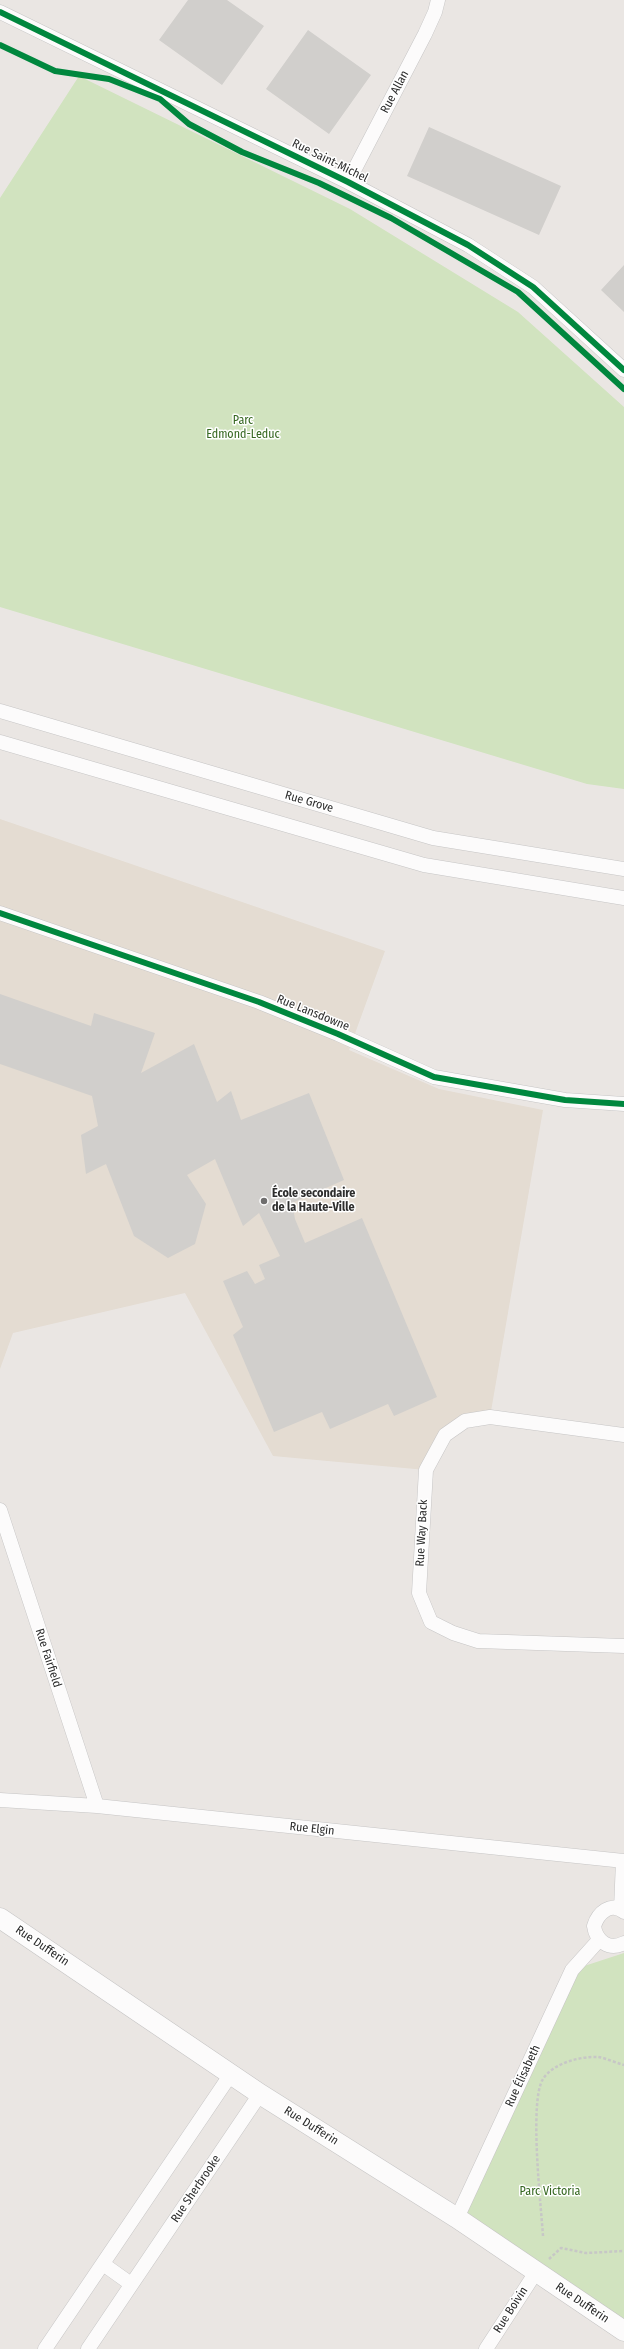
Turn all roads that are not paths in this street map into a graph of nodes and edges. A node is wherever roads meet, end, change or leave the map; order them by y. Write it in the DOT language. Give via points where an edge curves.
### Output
graph roads {
  1 [pos="438,0"];
  2 [pos="0,12"];
  3 [pos="348,182"];
  4 [pos="624,370"];
  5 [pos="0,711"];
  6 [pos="0,742"];
  7 [pos="624,869"];
  8 [pos="624,898"];
  9 [pos="0,913"];
  10 [pos="624,1104"];
  11 [pos="624,1435"];
  12 [pos="0,1510"];
  13 [pos="624,1646"];
  14 [pos="0,1800"];
  15 [pos="97,1806"];
  16 [pos="624,1861"];
  17 [pos="622,1910"];
  18 [pos="0,1918"];
  19 [pos="599,1940"];
  20 [pos="624,1943"];
  21 [pos="231,2074"];
  22 [pos="260,2094"];
  23 [pos="457,2218"];
  24 [pos="103,2264"];
  25 [pos="536,2272"];
  26 [pos="132,2284"];
  27 [pos="624,2331"];
  28 [pos="45,2349"];
  29 [pos="88,2349"];
  30 [pos="486,2349"];
  1 -- 3 [label="street, Rue Allan" via="436,12 426,34"];
  2 -- 3 [label="street, Rue Saint-Michel"];
  3 -- 4 [label="street, Rue Saint-Michel" via="468,245 506,268 533,287"];
  5 -- 7 [label="street, Rue Grove" via="433,838"];
  6 -- 8 [label="street" via="424,865"];
  9 -- 10 [label="street, Rue Lansdowne" via="258,1002 434,1077 565,1100"];
  11 -- 13 [label="street, Rue Way Back" via="490,1417 465,1421 445,1435 426,1470 419,1593 431,1622 478,1641"];
  12 -- 15 [label="street, Rue Fairfield"];
  14 -- 15 [label="street, Rue Elgin"];
  15 -- 16 [label="street, Rue Elgin"];
  16 -- 17 [label="street"];
  17 -- 19 [label="street" via="607,1909 596,1918 594,1926"];
  18 -- 21 [label="main road, Rue Dufferin"];
  19 -- 20 [label="street" via="612,1946"];
  19 -- 23 [label="street, Rue Élisabeth" via="572,1970"];
  21 -- 22 [label="main road, Rue Dufferin"];
  21 -- 24 [label="street"];
  22 -- 23 [label="main road, Rue Dufferin"];
  22 -- 26 [label="street, Rue Sherbrooke"];
  23 -- 25 [label="main road, Rue Dufferin"];
  24 -- 26 [label="street"];
  24 -- 28 [label="street"];
  25 -- 27 [label="main road, Rue Dufferin"];
  25 -- 30 [label="street, Rue Boivin"];
  26 -- 29 [label="street, Rue Sherbrooke"];
}
